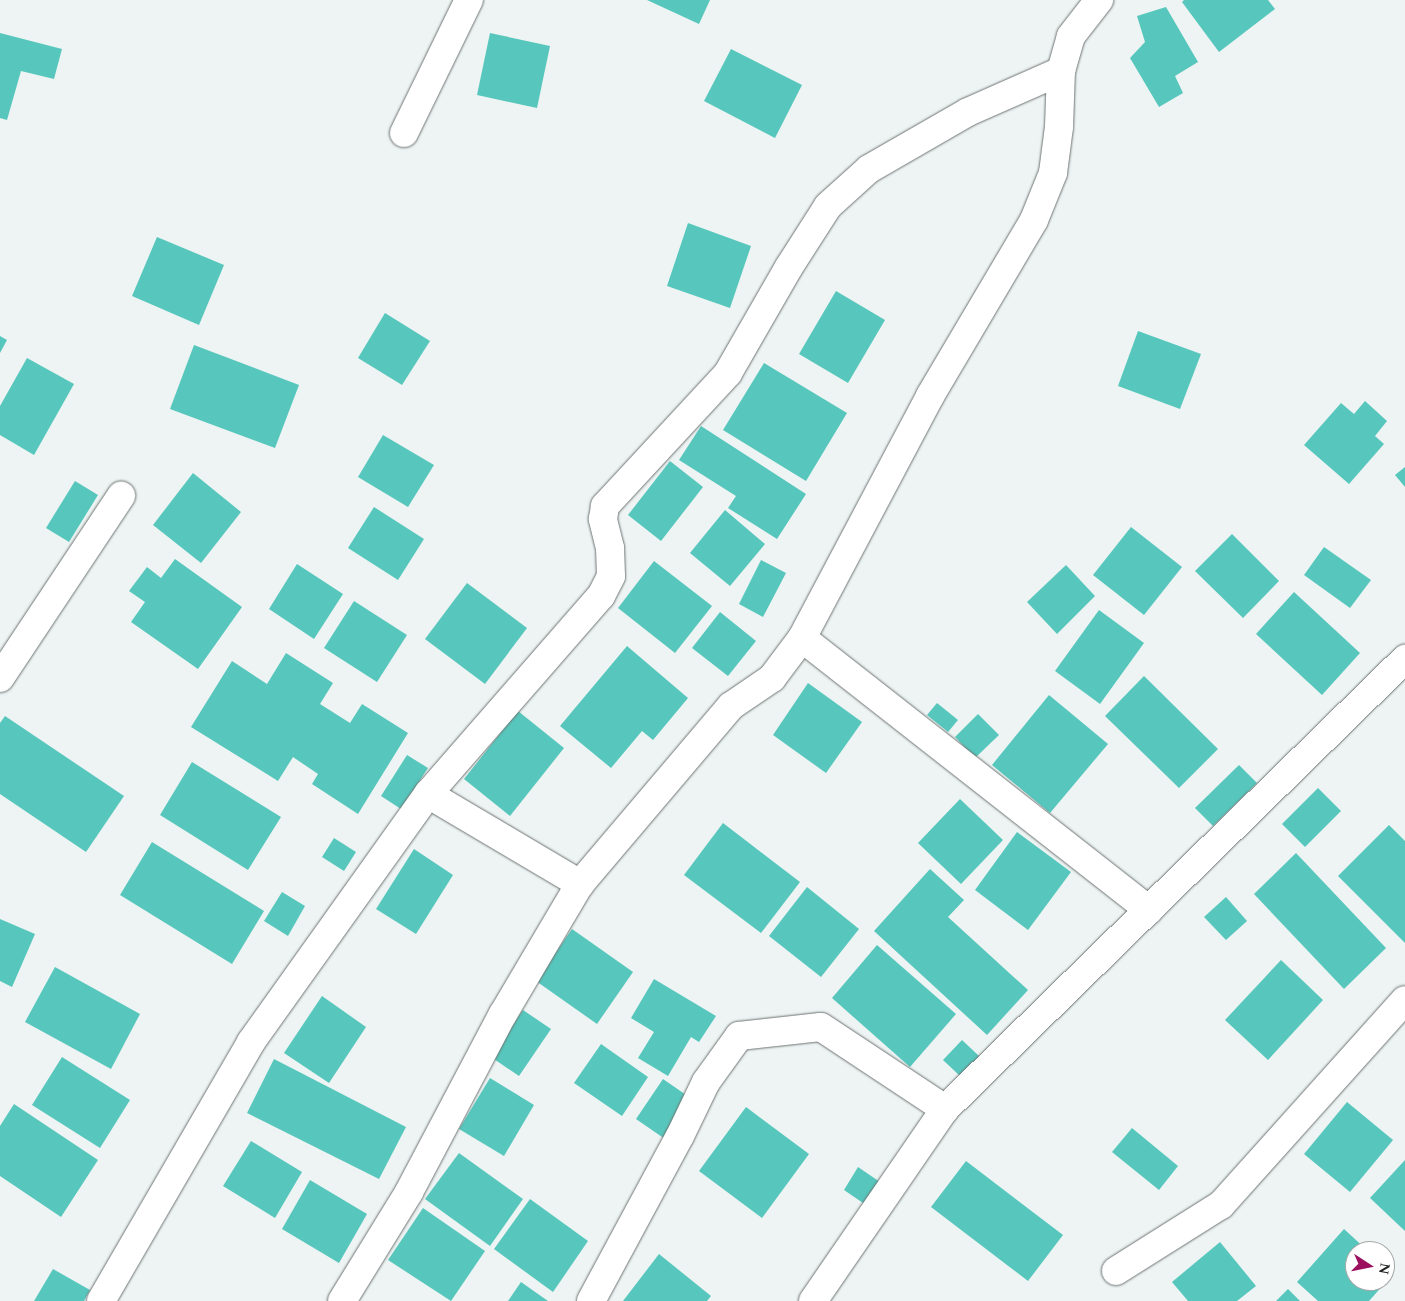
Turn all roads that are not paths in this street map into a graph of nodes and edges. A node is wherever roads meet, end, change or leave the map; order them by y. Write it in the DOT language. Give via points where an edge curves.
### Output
graph roads {
  1 [pos="469,0"];
  2 [pos="1099,0"];
  3 [pos="1061,71"];
  4 [pos="404,133"];
  5 [pos="122,496"];
  6 [pos="802,638"];
  7 [pos="1405,660"];
  8 [pos="0,678"];
  9 [pos="428,794"];
  10 [pos="580,884"];
  11 [pos="1149,910"];
  12 [pos="1405,1000"];
  13 [pos="945,1109"];
  14 [pos="1116,1271"];
  15 [pos="101,1301"];
  16 [pos="342,1301"];
  17 [pos="591,1301"];
  18 [pos="813,1301"];
  1 -- 4 [label="street"];
  2 -- 3 [label="street" via="1071,36"];
  3 -- 6 [label="street" via="1053,173 1034,220 930,396"];
  3 -- 9 [label="street" via="968,112 878,164 828,206 728,373 605,506 603,519 610,548 611,576 601,596"];
  5 -- 8 [label="street"];
  6 -- 10 [label="street" via="772,678 731,706"];
  6 -- 11 [label="street"];
  7 -- 11 [label="street"];
  9 -- 10 [label="street"];
  9 -- 15 [label="street" via="251,1042"];
  10 -- 16 [label="street" via="503,1014 409,1192"];
  11 -- 13 [label="street"];
  12 -- 14 [label="street" via="1221,1205"];
  13 -- 17 [label="street" via="821,1027 740,1036 706,1082"];
  13 -- 18 [label="street"];
}
